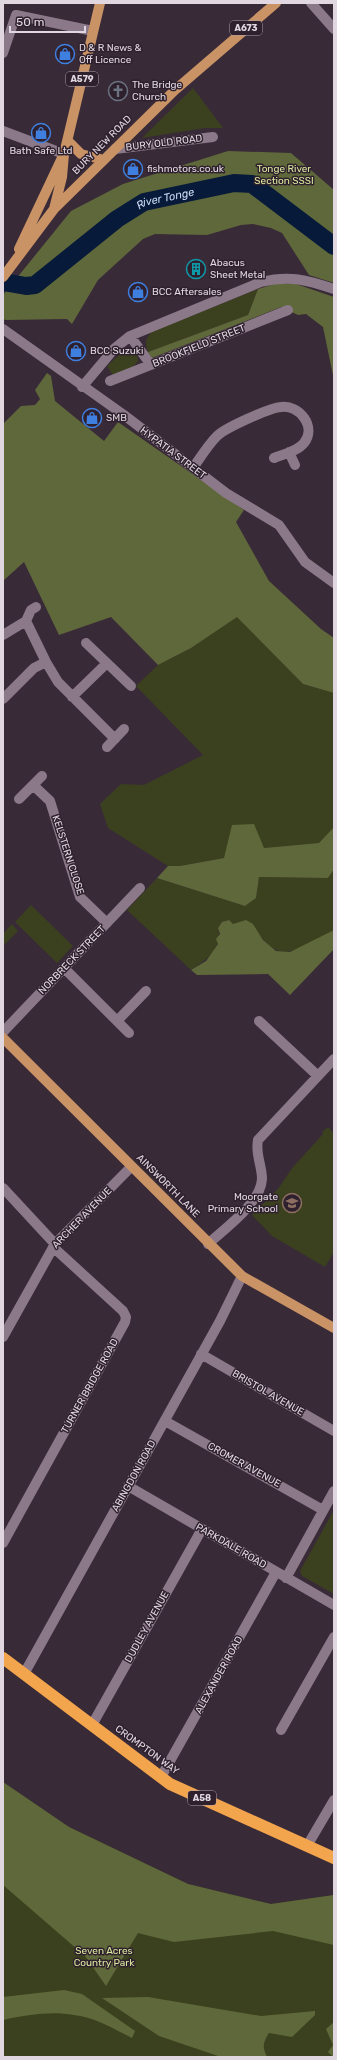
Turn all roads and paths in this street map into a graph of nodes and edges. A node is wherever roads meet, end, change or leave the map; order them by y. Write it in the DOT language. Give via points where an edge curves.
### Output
graph roads {
  1 [pos="100,3"];
  2 [pos="276,3"];
  3 [pos="311,3"];
  4 [pos="334,30"];
  5 [pos="93,31"];
  6 [pos="3,53"];
  7 [pos="3,131"];
  8 [pos="213,137"];
  9 [pos="68,141"];
  10 [pos="115,149"];
  11 [pos="64,154"];
  12 [pos="104,160"];
  13 [pos="54,209"];
  14 [pos="7,272"];
  15 [pos="334,289"];
  16 [pos="288,310"];
  17 [pos="3,329"];
  18 [pos="130,336"];
  19 [pos="151,365"];
  20 [pos="110,381"];
  21 [pos="82,387"];
  22 [pos="290,452"];
  23 [pos="274,458"];
  24 [pos="295,465"];
  25 [pos="193,468"];
  26 [pos="334,583"];
  27 [pos="36,607"];
  28 [pos="26,621"];
  29 [pos="3,635"];
  30 [pos="86,643"];
  31 [pos="46,662"];
  32 [pos="107,663"];
  33 [pos="131,686"];
  34 [pos="72,697"];
  35 [pos="3,699"];
  36 [pos="124,730"];
  37 [pos="115,739"];
  38 [pos="106,747"];
  39 [pos="42,776"];
  40 [pos="33,785"];
  41 [pos="19,799"];
  42 [pos="140,888"];
  43 [pos="107,923"];
  44 [pos="64,968"];
  45 [pos="146,991"];
  46 [pos="117,1021"];
  47 [pos="259,1021"];
  48 [pos="3,1032"];
  49 [pos="129,1033"];
  50 [pos="3,1038"];
  51 [pos="334,1060"];
  52 [pos="318,1076"];
  53 [pos="131,1167"];
  54 [pos="3,1188"];
  55 [pos="208,1244"];
  56 [pos="54,1246"];
  57 [pos="242,1276"];
  58 [pos="332,1324"];
  59 [pos="3,1337"];
  60 [pos="201,1354"];
  61 [pos="165,1421"];
  62 [pos="334,1431"];
  63 [pos="128,1486"];
  64 [pos="334,1491"];
  65 [pos="323,1510"];
  66 [pos="202,1529"];
  67 [pos="3,1543"];
  68 [pos="276,1572"];
  69 [pos="286,1578"];
  70 [pos="334,1605"];
  71 [pos="334,1637"];
  72 [pos="3,1658"];
  73 [pos="24,1674"];
  74 [pos="92,1725"];
  75 [pos="281,1730"];
  76 [pos="161,1777"];
  77 [pos="334,1800"];
  78 [pos="307,1846"];
  79 [pos="334,1858"];
  1 -- 5 [label="main road, A579"];
  2 -- 10 [label="main road, BURY NEW ROAD / A673" via="189,76"];
  3 -- 4 [label="street"];
  5 -- 6 [label="street" via="16,15"];
  5 -- 9 [label="main road, A579"];
  7 -- 11 [label="street"];
  8 -- 10 [label="street, BURY OLD ROAD"];
  9 -- 11 [label="main road, A579"];
  9 -- 12 [label="main road" via="81,154"];
  10 -- 12 [label="main road, BURY NEW ROAD / A673"];
  11 -- 13 [label="main road, A579" via="62,177"];
  11 -- 14 [label="main road, A579"];
  12 -- 13 [label="main road, BURY NEW ROAD / A673"];
  13 -- 14 [label="main road, A579"];
  15 -- 18 [label="street" via="305,279 280,278 261,282"];
  16 -- 19 [label="street, BROOKFIELD STREET"];
  17 -- 21 [label="street, HYPATIA STREET"];
  18 -- 19 [label="street"];
  18 -- 21 [label="street" via="114,349"];
  19 -- 20 [label="street, BROOKFIELD STREET"];
  21 -- 25 [label="street, HYPATIA STREET"];
  22 -- 23 [label="street"];
  22 -- 24 [label="street"];
  22 -- 25 [label="street" via="305,442 307,421 302,413 281,406 233,426 217,436"];
  25 -- 26 [label="street, HYPATIA STREET" via="226,493 278,525 306,562"];
  27 -- 28 [label="street" via="31,610"];
  28 -- 29 [label="street"];
  28 -- 31 [label="street"];
  30 -- 32 [label="street"];
  31 -- 34 [label="street" via="58,682"];
  31 -- 35 [label="street" via="34,668"];
  32 -- 33 [label="street"];
  32 -- 34 [label="street"];
  34 -- 37 [label="street"];
  36 -- 37 [label="street"];
  37 -- 38 [label="street"];
  39 -- 40 [label="street"];
  40 -- 41 [label="street"];
  40 -- 43 [label="street, KELSTERN CLOSE" via="50,801 80,897"];
  42 -- 43 [label="street, NORBRECK STREET"];
  43 -- 44 [label="street, NORBRECK STREET"];
  44 -- 46 [label="street"];
  44 -- 48 [label="street, NORBRECK STREET"];
  45 -- 46 [label="street"];
  46 -- 49 [label="street"];
  47 -- 52 [label="street"];
  50 -- 53 [label="main road, AINSWORTH LANE"];
  51 -- 52 [label="street"];
  52 -- 55 [label="street" via="303,1099 259,1138 256,1147 262,1179 258,1195"];
  53 -- 55 [label="main road, AINSWORTH LANE"];
  53 -- 56 [label="street, ARCHER AVENUE"];
  54 -- 56 [label="street"];
  55 -- 57 [label="main road, AINSWORTH LANE"];
  56 -- 59 [label="street, ARCHER AVENUE"];
  56 -- 67 [label="street, TURNER BRIDGE ROAD" via="123,1311 126,1317"];
  57 -- 58 [label="main road, AINSWORTH LANE"];
  57 -- 60 [label="street, ABINGDON ROAD"];
  60 -- 61 [label="street, ABINGDON ROAD"];
  60 -- 62 [label="street, BRISTOL AVENUE"];
  61 -- 63 [label="street, ABINGDON ROAD"];
  61 -- 65 [label="street, CROMER AVENUE"];
  63 -- 66 [label="street, PARKDALE ROAD"];
  63 -- 73 [label="street, ABINGDON ROAD"];
  64 -- 65 [label="street"];
  65 -- 69 [label="street"];
  66 -- 68 [label="street, PARKDALE ROAD"];
  66 -- 74 [label="street, DUDLEY AVENUE"];
  68 -- 69 [label="street, PARKDALE ROAD"];
  68 -- 76 [label="street, ALEXANDER ROAD"];
  69 -- 70 [label="street, PARKDALE ROAD"];
  71 -- 75 [label="street"];
  72 -- 73 [label="highway, CROMPTON WAY / A58"];
  73 -- 74 [label="highway, CROMPTON WAY / A58"];
  74 -- 76 [label="highway, CROMPTON WAY / A58"];
  76 -- 78 [label="highway, CROMPTON WAY / A58" via="170,1784"];
  77 -- 78 [label="street"];
  78 -- 79 [label="highway, CROMPTON WAY / A58"];
}
